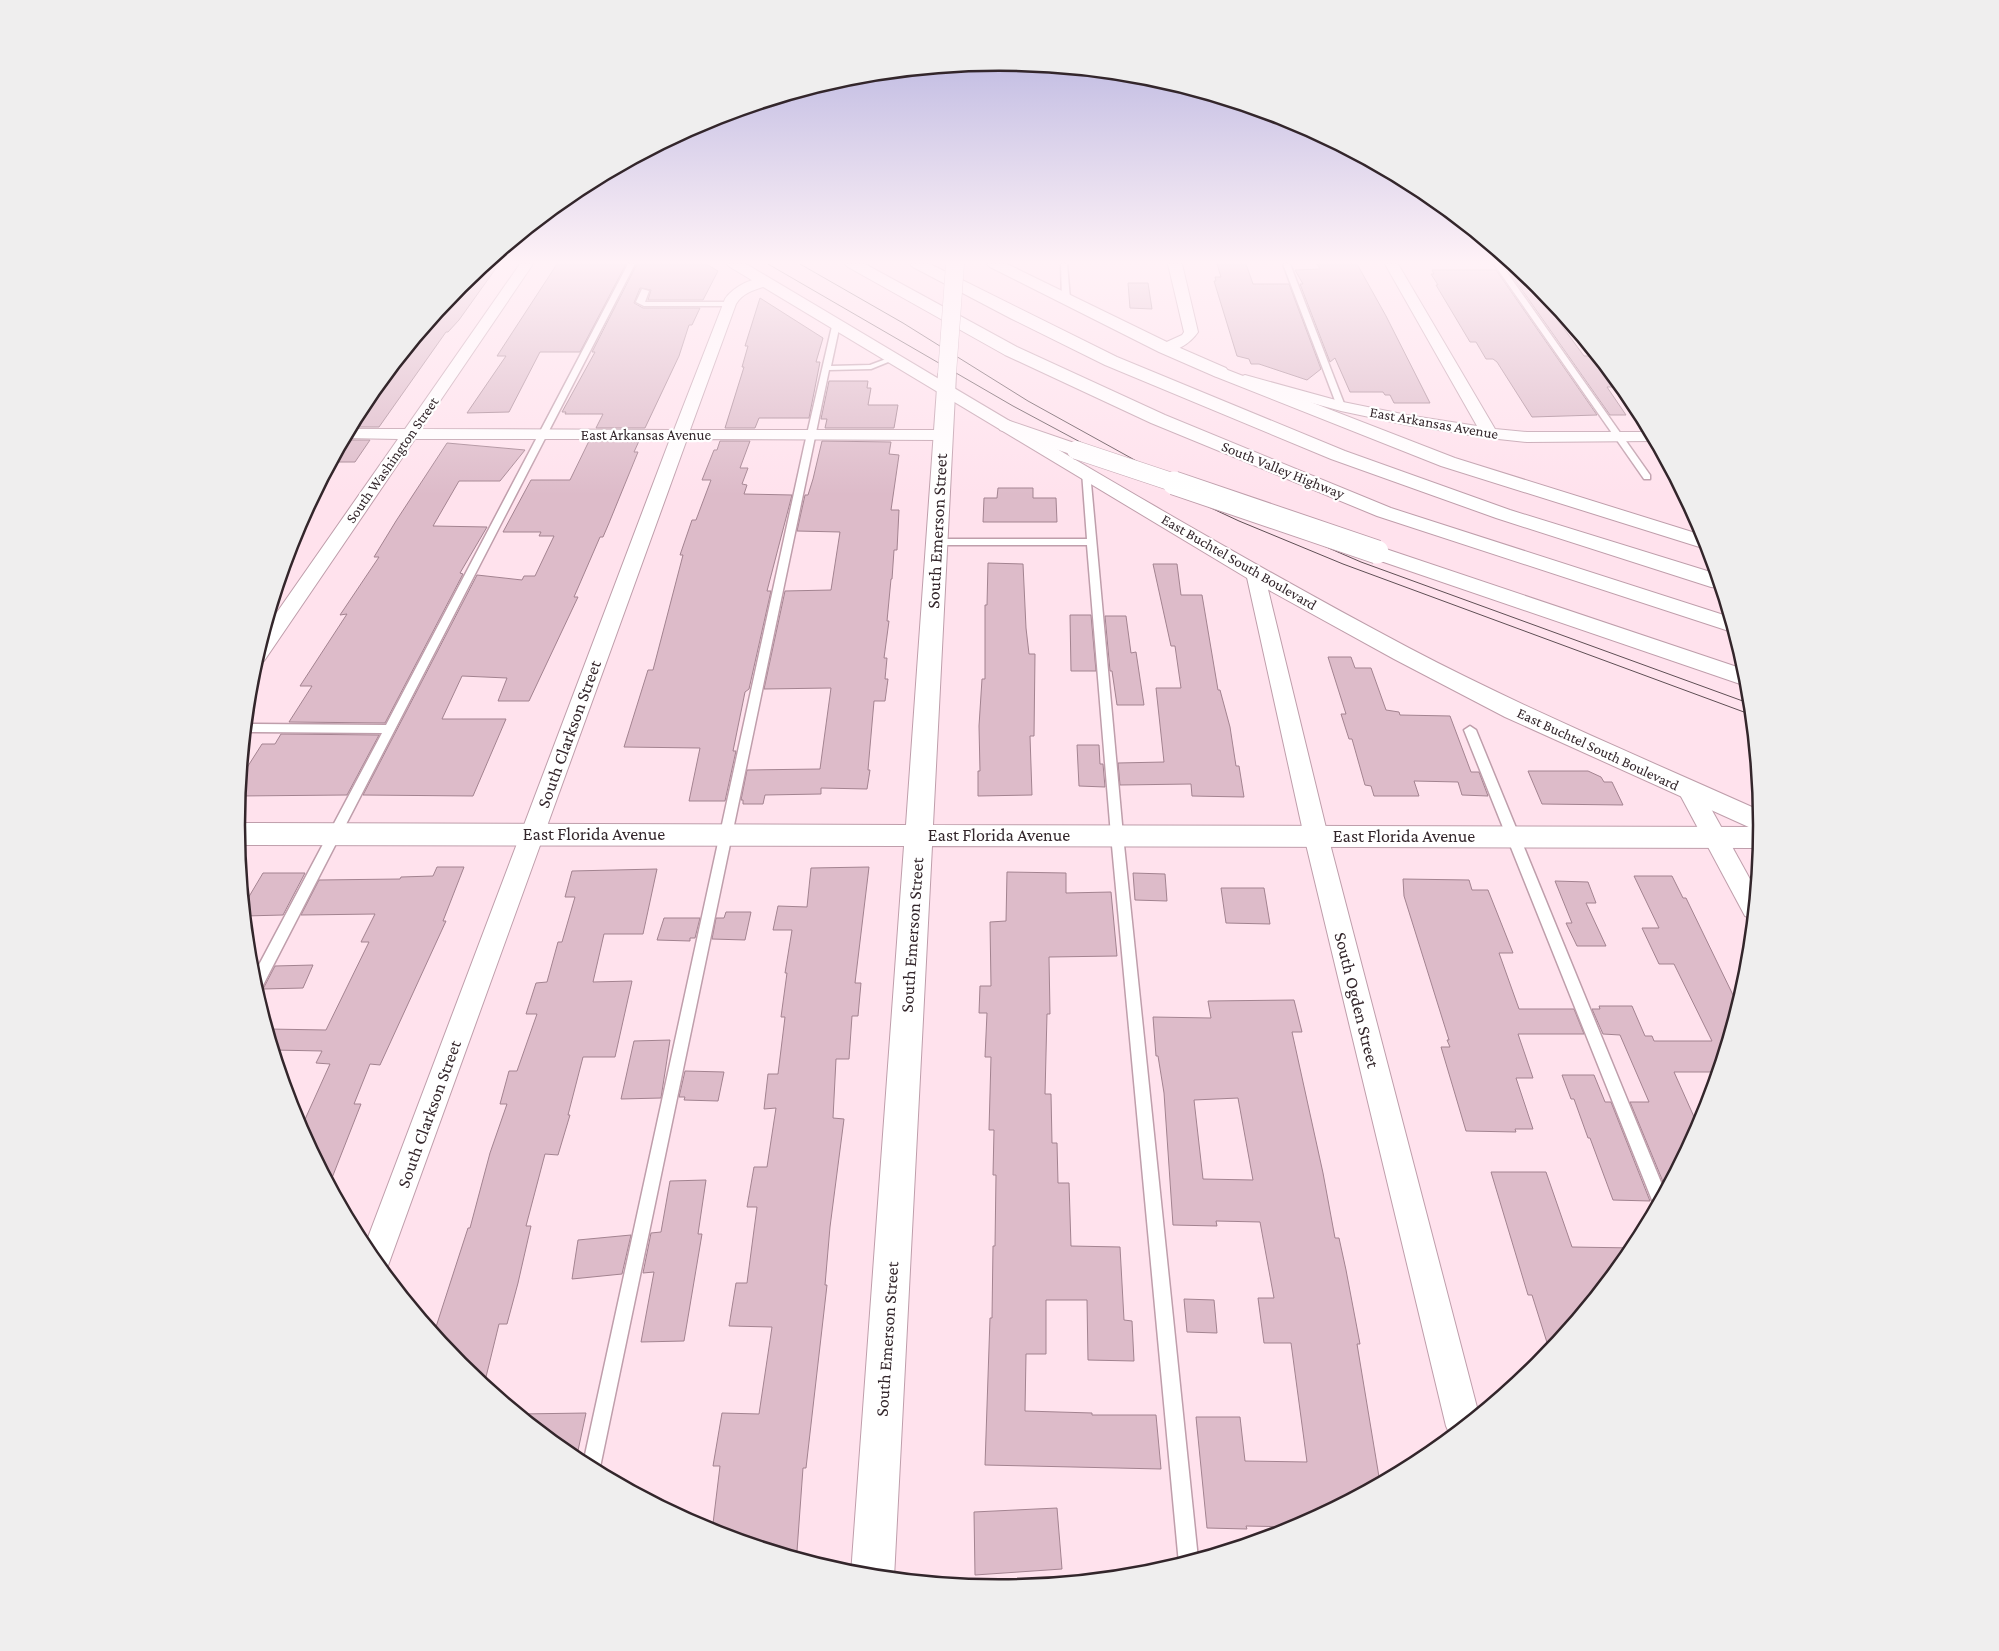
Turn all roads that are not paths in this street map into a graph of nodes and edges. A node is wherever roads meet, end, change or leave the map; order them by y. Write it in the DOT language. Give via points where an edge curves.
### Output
graph roads {
  1 [pos="474,341"];
  2 [pos="592,341"];
  3 [pos="716,341"];
  4 [pos="832,341"];
  5 [pos="865,341"];
  6 [pos="950,341"];
  7 [pos="994,341"];
  8 [pos="1070,341"];
  9 [pos="1151,341"];
  10 [pos="1180,341"];
  11 [pos="1316,341"];
  12 [pos="1436,341"];
  13 [pos="1551,341"];
  14 [pos="1165,348"];
  15 [pos="894,358"];
  16 [pos="826,368"];
  17 [pos="1220,372"];
  18 [pos="947,382"];
  19 [pos="1341,406"];
  20 [pos="1007,426"];
  21 [pos="1489,433"];
  22 [pos="355,434"];
  23 [pos="410,434"];
  24 [pos="544,434"];
  25 [pos="681,435"];
  26 [pos="811,435"];
  27 [pos="943,435"];
  28 [pos="1619,437"];
  29 [pos="1646,437"];
  30 [pos="1086,472"];
  31 [pos="1647,477"];
  32 [pos="1384,512"];
  33 [pos="1697,541"];
  34 [pos="937,542"];
  35 [pos="1092,542"];
  36 [pos="1254,572"];
  37 [pos="1713,580"];
  38 [pos="1726,624"];
  39 [pos="1730,637"];
  40 [pos="269,639"];
  41 [pos="1738,676"];
  42 [pos="252,728"];
  43 [pos="390,729"];
  44 [pos="1470,730"];
  45 [pos="1690,792"];
  46 [pos="1754,819"];
  47 [pos="245,834"];
  48 [pos="335,834"];
  49 [pos="532,834"];
  50 [pos="727,835"];
  51 [pos="919,835"];
  52 [pos="1117,835"];
  53 [pos="1316,836"];
  54 [pos="1513,836"];
  55 [pos="1714,837"];
  56 [pos="1754,837"];
  57 [pos="1749,901"];
  58 [pos="261,976"];
  59 [pos="1658,1194"];
  60 [pos="378,1253"];
  61 [pos="1463,1421"];
  62 [pos="593,1461"];
  63 [pos="1187,1556"];
  64 [pos="873,1569"];
  1 -- 23 [label="street, South Washington Street"];
  2 -- 24 [label="lane"];
  3 -- 25 [label="street, South Clarkson Street"];
  4 -- 16 [label="lane"];
  5 -- 15 [label="main road, East Buchtel South Boulevard"];
  6 -- 18 [label="main road, South Emerson Street, bridge"];
  7 -- 32 [label="main road, South Valley Highway" via="1158,419"];
  8 -- 37 [label="main road, South Valley Highway" via="1338,455 1503,514"];
  9 -- 14 [label="main road"];
  10 -- 14 [label="street"];
  11 -- 19 [label="lane"];
  12 -- 21 [label="street"];
  13 -- 28 [label="lane"];
  14 -- 17 [label="main road"];
  15 -- 16 [label="lane" via="871,367"];
  15 -- 18 [label="main road, East Buchtel South Boulevard"];
  16 -- 26 [label="lane"];
  17 -- 19 [label="street, East Arkansas Avenue"];
  17 -- 33 [label="main road" via="1448,462"];
  18 -- 20 [label="main road, East Buchtel South Boulevard"];
  18 -- 27 [label="main road, South Emerson Street"];
  19 -- 21 [label="street, East Arkansas Avenue"];
  20 -- 30 [label="main road, East Buchtel South Boulevard"];
  20 -- 41 [label="main road, bridge"];
  21 -- 28 [label="street, East Arkansas Avenue" via="1527,437"];
  22 -- 23 [label="street, East Arkansas Avenue"];
  23 -- 24 [label="street, East Arkansas Avenue"];
  23 -- 40 [label="street, South Washington Street"];
  24 -- 25 [label="street, East Arkansas Avenue"];
  24 -- 43 [label="lane"];
  25 -- 26 [label="street, East Arkansas Avenue"];
  25 -- 49 [label="street, South Clarkson Street"];
  26 -- 27 [label="street, East Arkansas Avenue"];
  26 -- 50 [label="lane"];
  27 -- 34 [label="main road, South Emerson Street"];
  28 -- 29 [label="street, East Arkansas Avenue"];
  28 -- 31 [label="lane"];
  30 -- 35 [label="lane"];
  30 -- 36 [label="main road, East Buchtel South Boulevard"];
  32 -- 38 [label="main road, South Valley Highway"];
  32 -- 39 [label="main road"];
  34 -- 35 [label="lane"];
  34 -- 51 [label="main road, South Emerson Street"];
  35 -- 52 [label="lane"];
  36 -- 45 [label="main road, East Buchtel South Boulevard" via="1459,684"];
  36 -- 53 [label="street, South Ogden Street"];
  42 -- 43 [label="lane"];
  43 -- 48 [label="lane"];
  44 -- 54 [label="lane"];
  45 -- 46 [label="main road, East Buchtel South Boulevard"];
  45 -- 55 [label="street"];
  47 -- 48 [label="main road, East Florida Avenue"];
  48 -- 49 [label="main road, East Florida Avenue"];
  48 -- 58 [label="lane"];
  49 -- 50 [label="main road, East Florida Avenue"];
  49 -- 60 [label="street, South Clarkson Street"];
  50 -- 51 [label="main road, East Florida Avenue"];
  50 -- 62 [label="lane"];
  51 -- 52 [label="main road, East Florida Avenue"];
  51 -- 64 [label="main road, South Emerson Street"];
  52 -- 53 [label="main road, East Florida Avenue"];
  52 -- 63 [label="lane"];
  53 -- 54 [label="main road, East Florida Avenue"];
  53 -- 61 [label="street, South Ogden Street"];
  54 -- 55 [label="main road, East Florida Avenue"];
  54 -- 59 [label="lane"];
  55 -- 56 [label="main road, East Florida Avenue"];
  55 -- 57 [label="street"];
}
